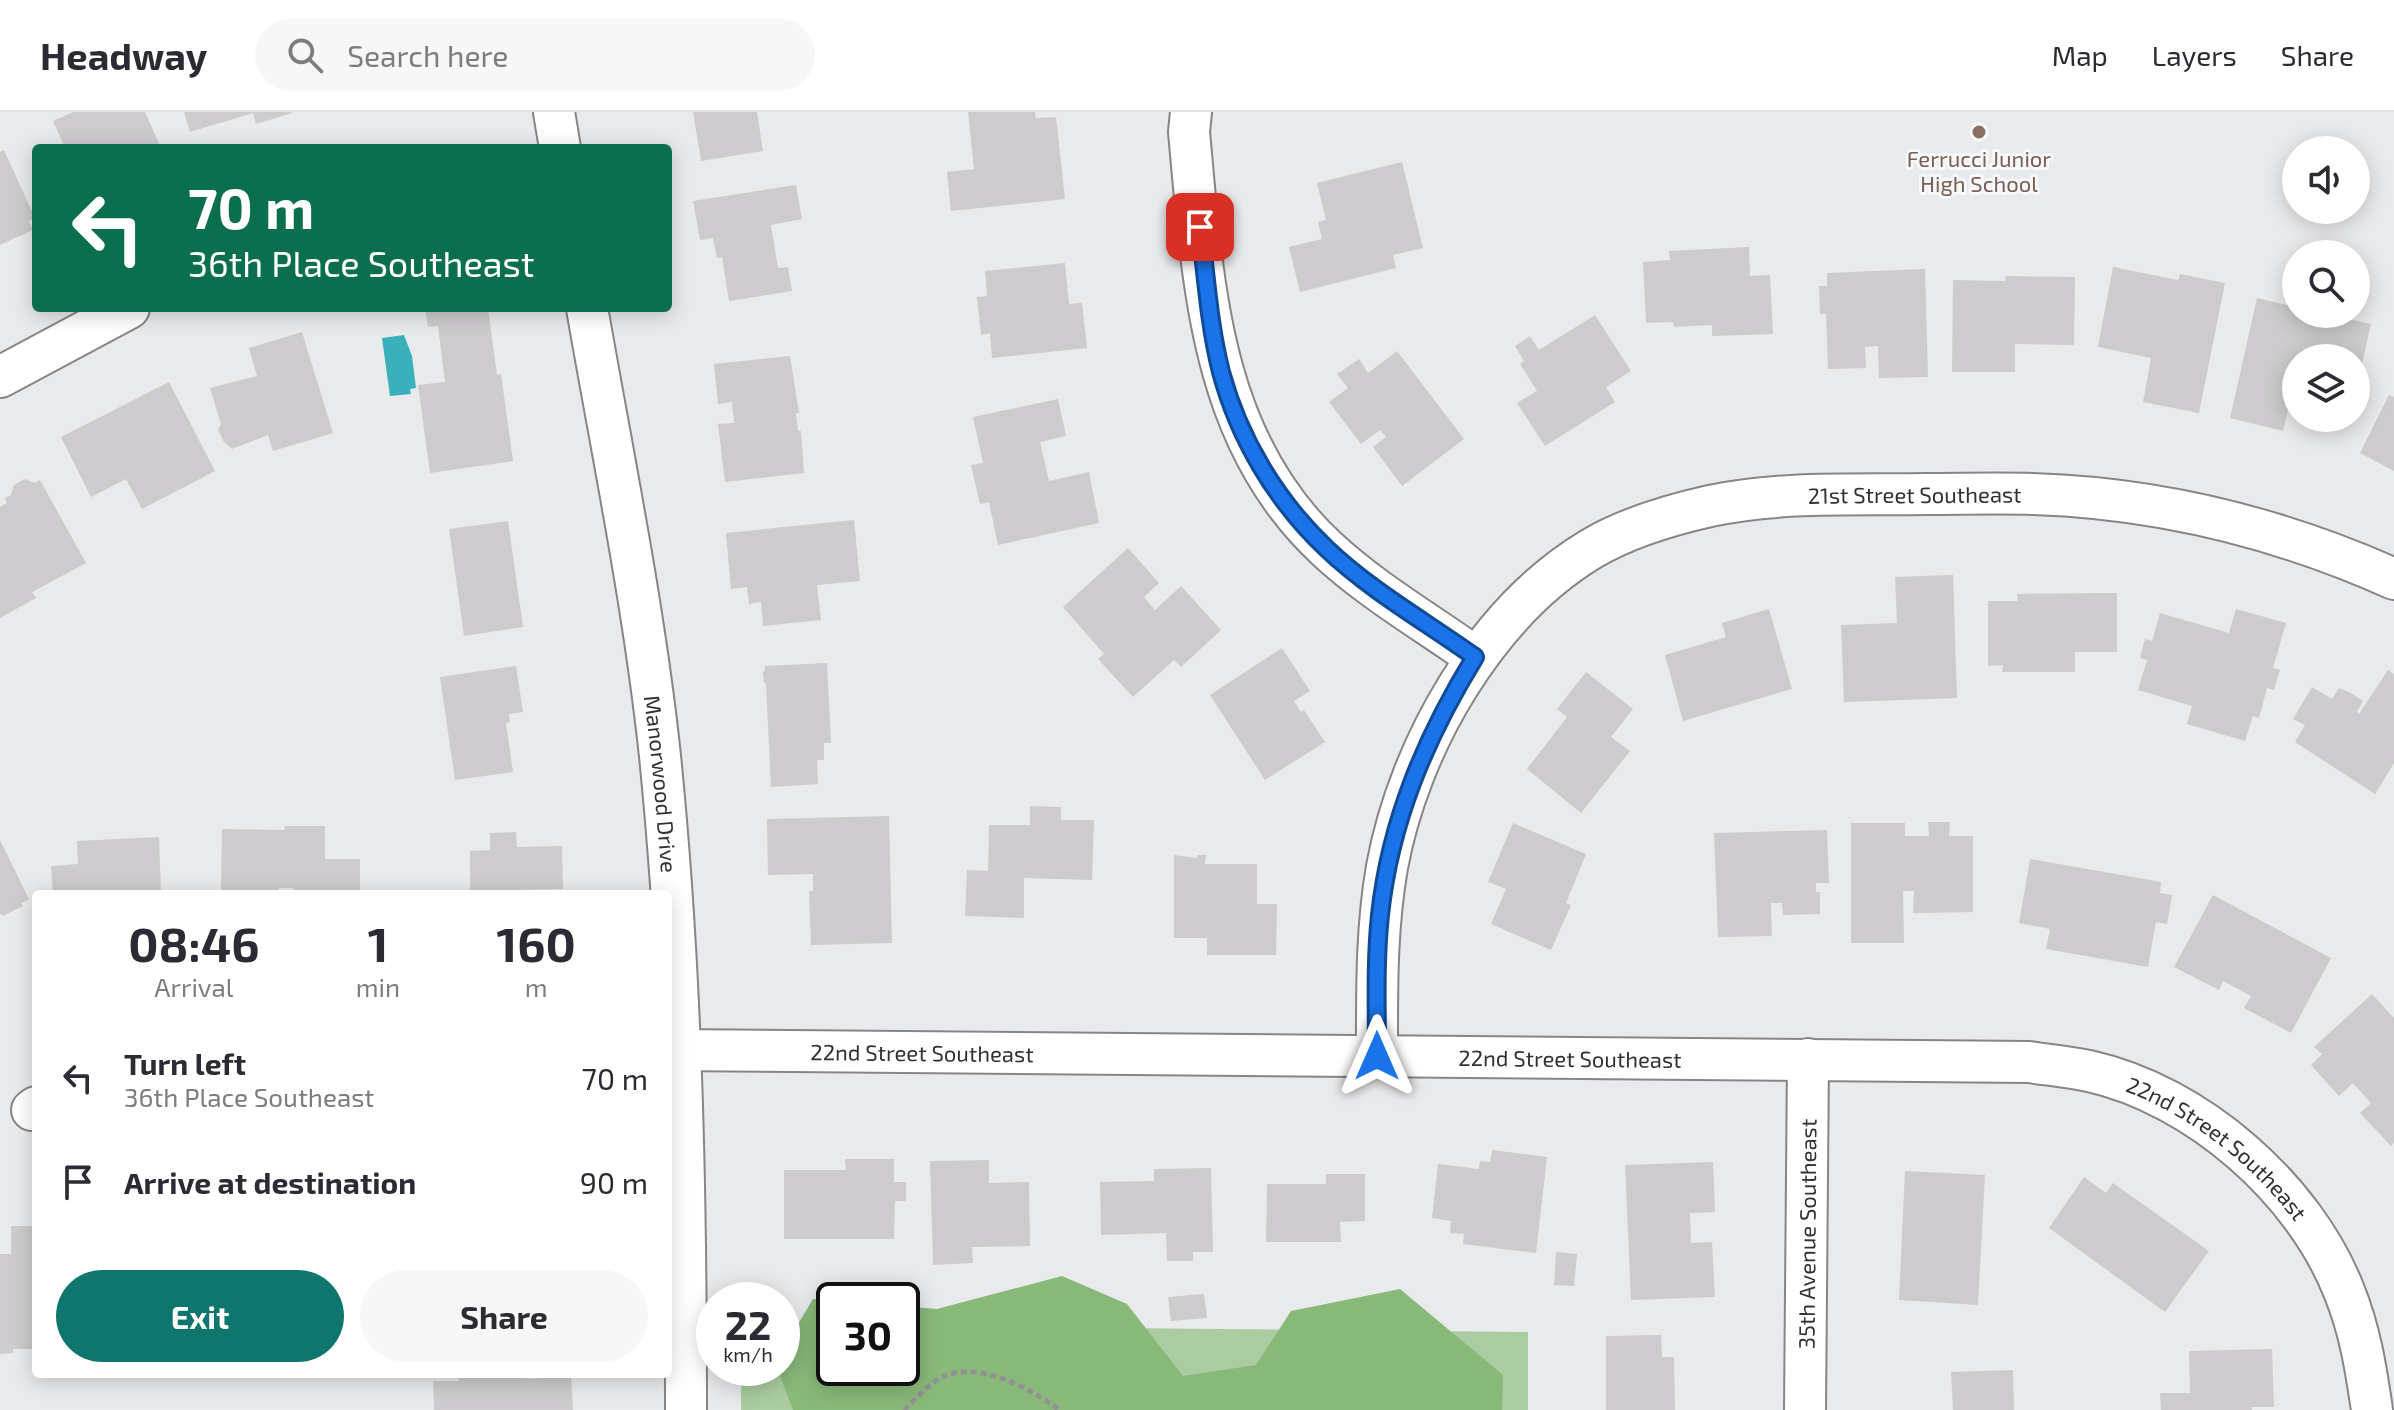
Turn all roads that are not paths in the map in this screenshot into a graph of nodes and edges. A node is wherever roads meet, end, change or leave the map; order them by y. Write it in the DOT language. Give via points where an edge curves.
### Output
graph roads {
  1 [pos="554,112"];
  2 [pos="1191,112"];
  3 [pos="559,144"];
  4 [pos="122,312"];
  5 [pos="588,312"];
  6 [pos="0,377"];
  7 [pos="2394,579"];
  8 [pos="1475,657"];
  9 [pos="672,890"];
  10 [pos="672,895"];
  11 [pos="675,1050"];
  12 [pos="1377,1056"];
  13 [pos="1808,1059"];
  14 [pos="686,1410"];
  15 [pos="1805,1410"];
  16 [pos="2372,1410"];
  1 -- 3 [label="street"];
  2 -- 8 [label="street" via="1191,156 1221,372 1254,454 1281,498 1327,549"];
  4 -- 6 [label="street"];
  5 -- 9 [label="street, Manorwood Drive" via="635,577"];
  7 -- 8 [label="street, 21st Street Southeast" via="2232,521 2099,498 1776,497 1668,517 1592,548 1556,573"];
  8 -- 12 [label="street, 21st Street Southeast" via="1422,757 1387,864 1377,951"];
  10 -- 11 [label="street, Manorwood Drive"];
  11 -- 12 [label="street, 22nd Street Southeast"];
  11 -- 14 [label="street, Manorwood Drive"];
  12 -- 13 [label="street, 22nd Street Southeast"];
  13 -- 15 [label="street, 35th Avenue Southeast"];
  13 -- 16 [label="street, 22nd Street Southeast" via="2029,1062 2091,1072 2178,1106 2231,1141 2277,1184 2315,1234 2344,1290 2364,1350"];
}
